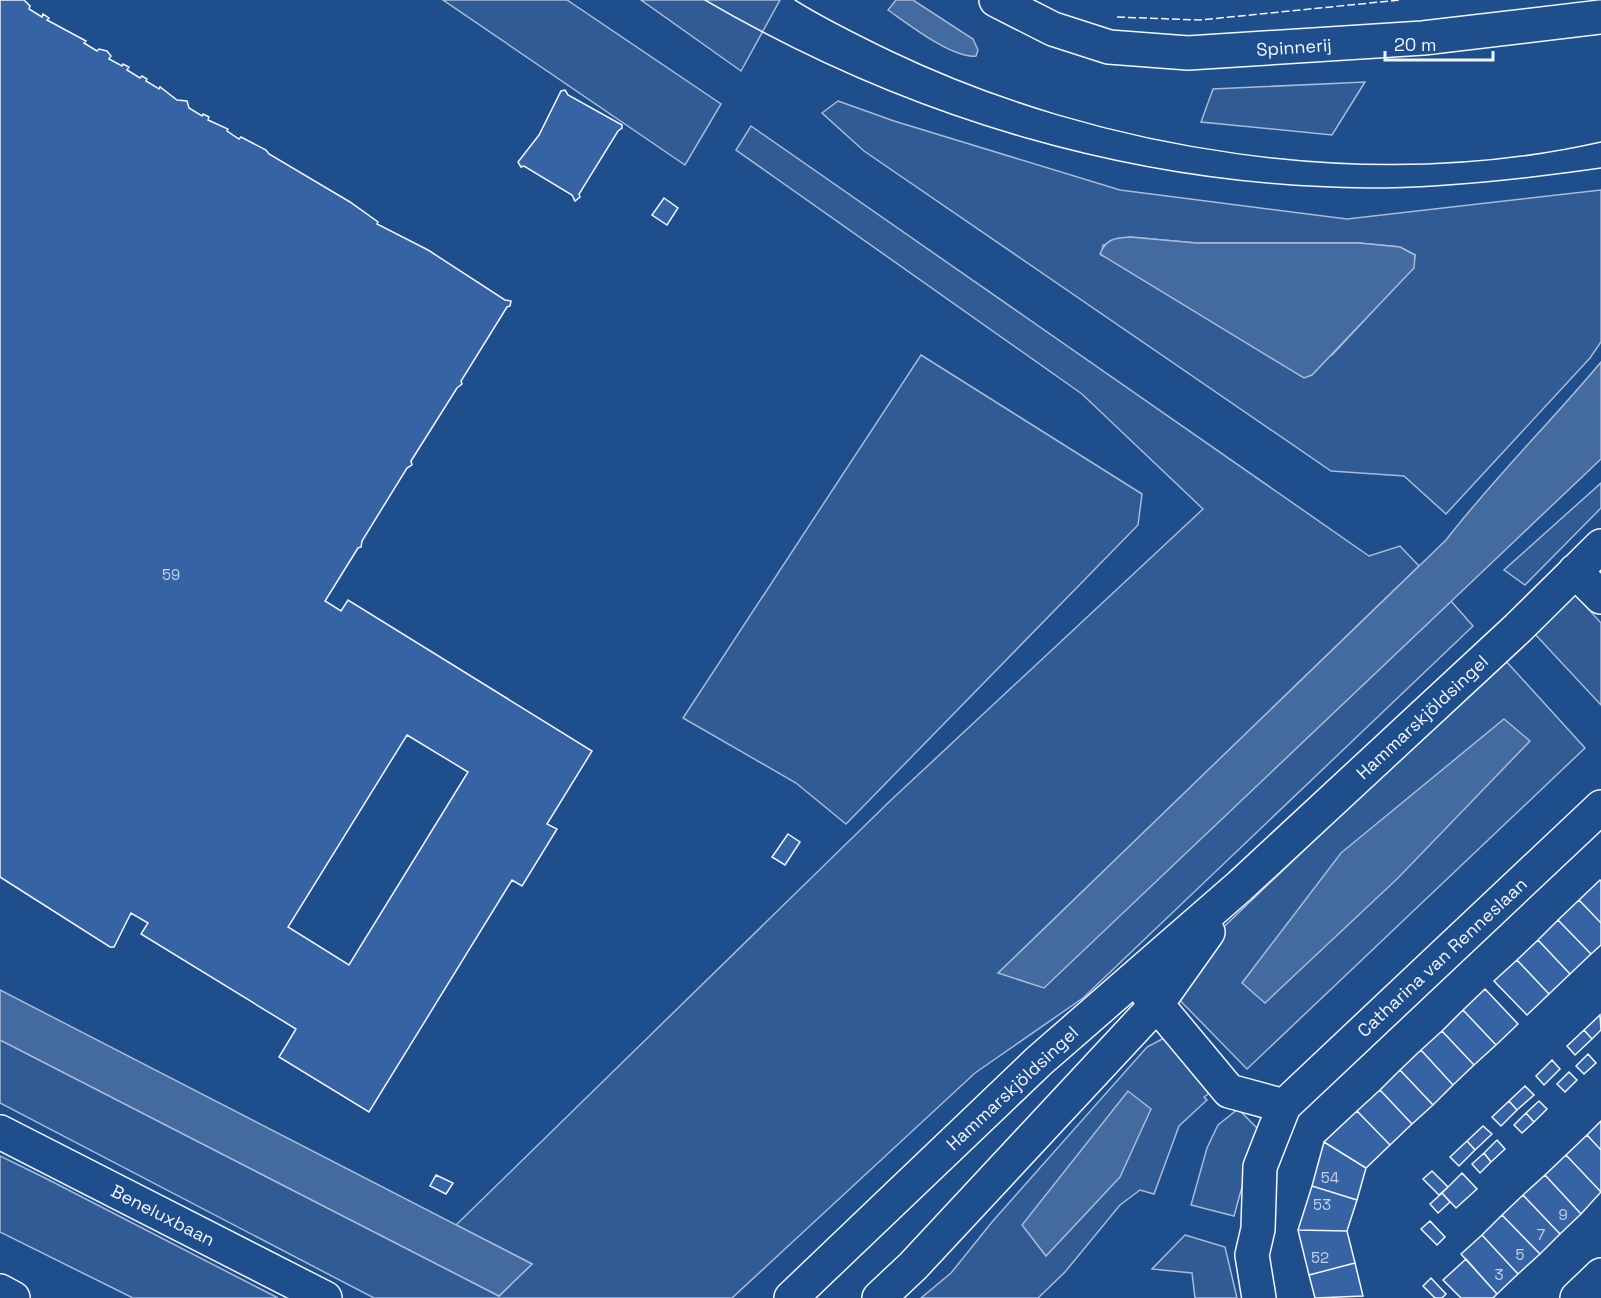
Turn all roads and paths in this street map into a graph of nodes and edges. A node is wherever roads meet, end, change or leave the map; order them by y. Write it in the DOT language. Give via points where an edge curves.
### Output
graph roads {
  1 [pos="996,0"];
  2 [pos="1601,17"];
  3 [pos="1601,546"];
  4 [pos="1575,571"];
  5 [pos="1601,597"];
  6 [pos="1601,807"];
  7 [pos="1240,886"];
  8 [pos="1136,978"];
  9 [pos="1157,1004"];
  10 [pos="1284,1106"];
  11 [pos="0,1132"];
  12 [pos="1601,1275"];
  13 [pos="0,1291"];
  14 [pos="13,1298"];
  15 [pos="326,1298"];
  16 [pos="791,1298"];
  17 [pos="879,1298"];
  18 [pos="1259,1298"];
  19 [pos="1577,1298"];
  1 -- 2 [label="street, Spinnerij" via="1053,29 1109,46 1188,53 1423,38"];
  3 -- 4 [label="street, Hammarskjöldsingel"];
  4 -- 5 [label="street"];
  4 -- 7 [label="street, Hammarskjöldsingel"];
  6 -- 10 [label="street, Catharina van Renneslaan"];
  7 -- 8 [label="street, Hammarskjöldsingel"];
  7 -- 9 [label="street, Hammarskjöldsingel"];
  8 -- 9 [label="street"];
  8 -- 16 [label="street, Hammarskjöldsingel" via="1039,1061"];
  9 -- 10 [label="street" via="1228,1091"];
  9 -- 17 [label="street, Hammarskjöldsingel"];
  10 -- 18 [label="street, Catharina van Renneslaan" via="1260,1167 1258,1229 1252,1255"];
  11 -- 15 [label="street, Beneluxbaan"];
  12 -- 19 [label="street"];
  13 -- 14 [label="street"];
}
